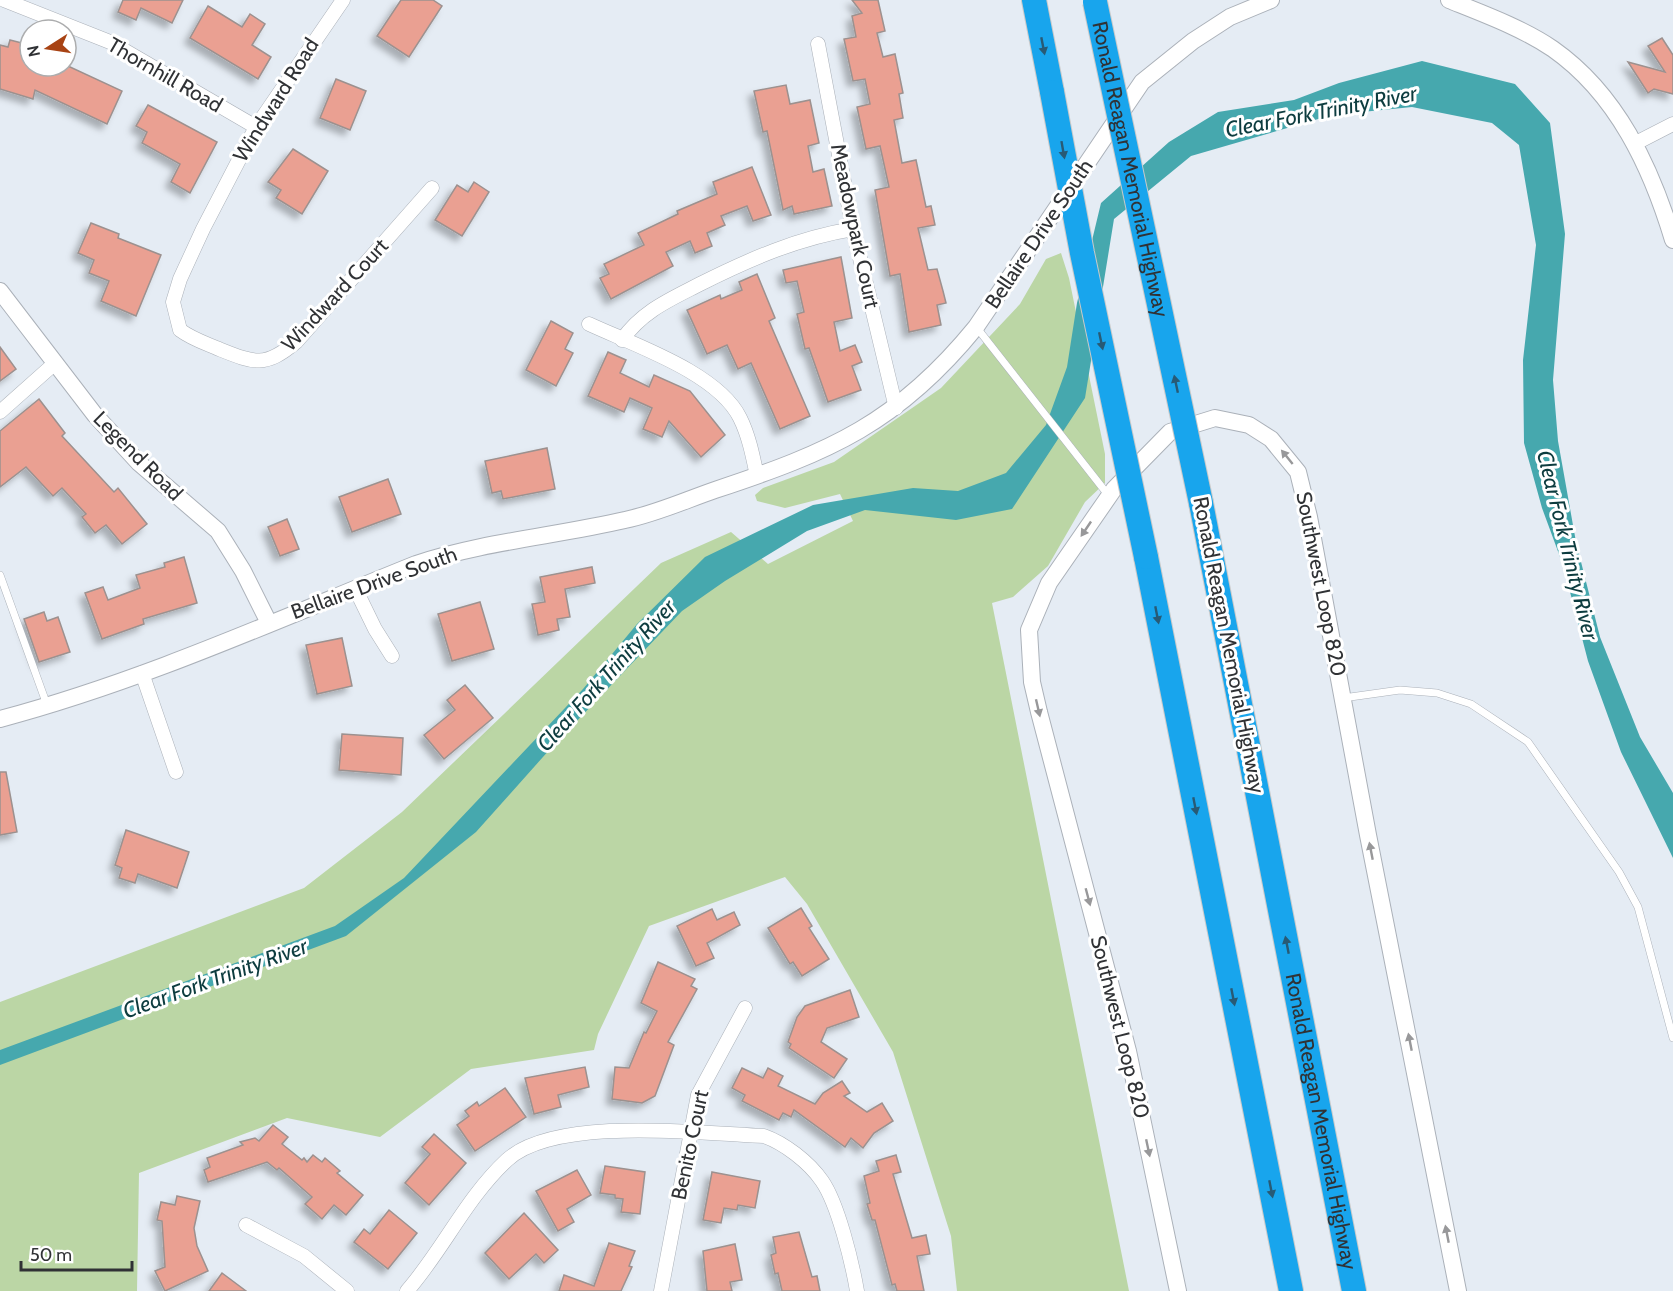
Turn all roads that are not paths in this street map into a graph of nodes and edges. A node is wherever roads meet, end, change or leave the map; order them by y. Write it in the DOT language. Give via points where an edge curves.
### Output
graph roads {
  1 [pos="4,0"];
  2 [pos="343,0"];
  3 [pos="1034,0"];
  4 [pos="1269,0"];
  5 [pos="1449,0"];
  6 [pos="1095,1"];
  7 [pos="818,44"];
  8 [pos="1673,124"];
  9 [pos="256,127"];
  10 [pos="1634,144"];
  11 [pos="432,188"];
  12 [pos="216,204"];
  13 [pos="853,229"];
  14 [pos="1673,240"];
  15 [pos="0,291"];
  16 [pos="589,324"];
  17 [pos="976,327"];
  18 [pos="622,340"];
  19 [pos="54,364"];
  20 [pos="896,408"];
  21 [pos="0,412"];
  22 [pos="757,476"];
  23 [pos="1109,496"];
  24 [pos="0,575"];
  25 [pos="355,588"];
  26 [pos="269,623"];
  27 [pos="392,656"];
  28 [pos="142,674"];
  29 [pos="1343,698"];
  30 [pos="48,706"];
  31 [pos="0,719"];
  32 [pos="176,772"];
  33 [pos="745,1008"];
  34 [pos="1673,1038"];
  35 [pos="690,1133"];
  36 [pos="246,1225"];
  37 [pos="347,1291"];
  38 [pos="407,1291"];
  39 [pos="661,1291"];
  40 [pos="857,1291"];
  41 [pos="1178,1291"];
  42 [pos="1291,1291"];
  43 [pos="1354,1291"];
  44 [pos="1458,1291"];
  1 -- 9 [label="street, Thornhill Road" via="110,42"];
  2 -- 9 [label="street, Windward Road"];
  3 -- 42 [label="highway, one-way, bridge"];
  4 -- 17 [label="street, Bellaire Drive South" via="1230,17 1142,82"];
  5 -- 10 [label="street" via="1490,16 1557,53 1595,85"];
  43 -- 6 [label="highway, Ronald Reagan Memorial Highway, one-way, bridge" via="1201,503"];
  7 -- 13 [label="street, Meadowpark Court"];
  8 -- 10 [label="street"];
  9 -- 12 [label="street, Windward Road"];
  10 -- 14 [label="street" via="1655,187"];
  11 -- 12 [label="street, Windward Court" via="296,342 269,359 250,362 191,338 180,330 175,315 173,302 180,279"];
  13 -- 18 [label="street" via="758,255 652,309"];
  13 -- 20 [label="street, Meadowpark Court"];
  15 -- 19 [label="street, Legend Road"];
  16 -- 18 [label="street"];
  17 -- 20 [label="street, Bellaire Drive South" via="947,363"];
  17 -- 23 [label="lane"];
  18 -- 22 [label="street" via="707,381 724,395 740,417"];
  19 -- 21 [label="street"];
  19 -- 26 [label="street, Legend Road" via="139,463 218,531"];
  20 -- 22 [label="street, Bellaire Drive South" via="823,451"];
  22 -- 25 [label="street, Bellaire Drive South" via="627,520 436,557"];
  29 -- 23 [label="street, Southwest Loop 820, one-way" via="1298,472 1271,439 1249,425 1215,418 1170,432"];
  23 -- 41 [label="street, Southwest Loop 820, one-way" via="1049,583 1029,630 1032,682 1128,1051"];
  24 -- 30 [label="lane"];
  25 -- 26 [label="street, Bellaire Drive South"];
  25 -- 27 [label="street"];
  26 -- 28 [label="street, Bellaire Drive South"];
  28 -- 30 [label="street, Bellaire Drive South"];
  28 -- 32 [label="street"];
  29 -- 34 [label="lane" via="1400,690 1437,693 1471,705 1528,742 1619,872 1638,907"];
  44 -- 29 [label="street, Southwest Loop 820, one-way"];
  30 -- 31 [label="street, Bellaire Drive South"];
  33 -- 35 [label="street, Benito Court" via="698,1095"];
  35 -- 38 [label="street" via="617,1130 555,1138 509,1158 470,1202"];
  35 -- 39 [label="street, Benito Court"];
  35 -- 40 [label="street" via="764,1136 778,1141 822,1181 838,1217"];
  36 -- 37 [label="street" via="304,1256"];
}
